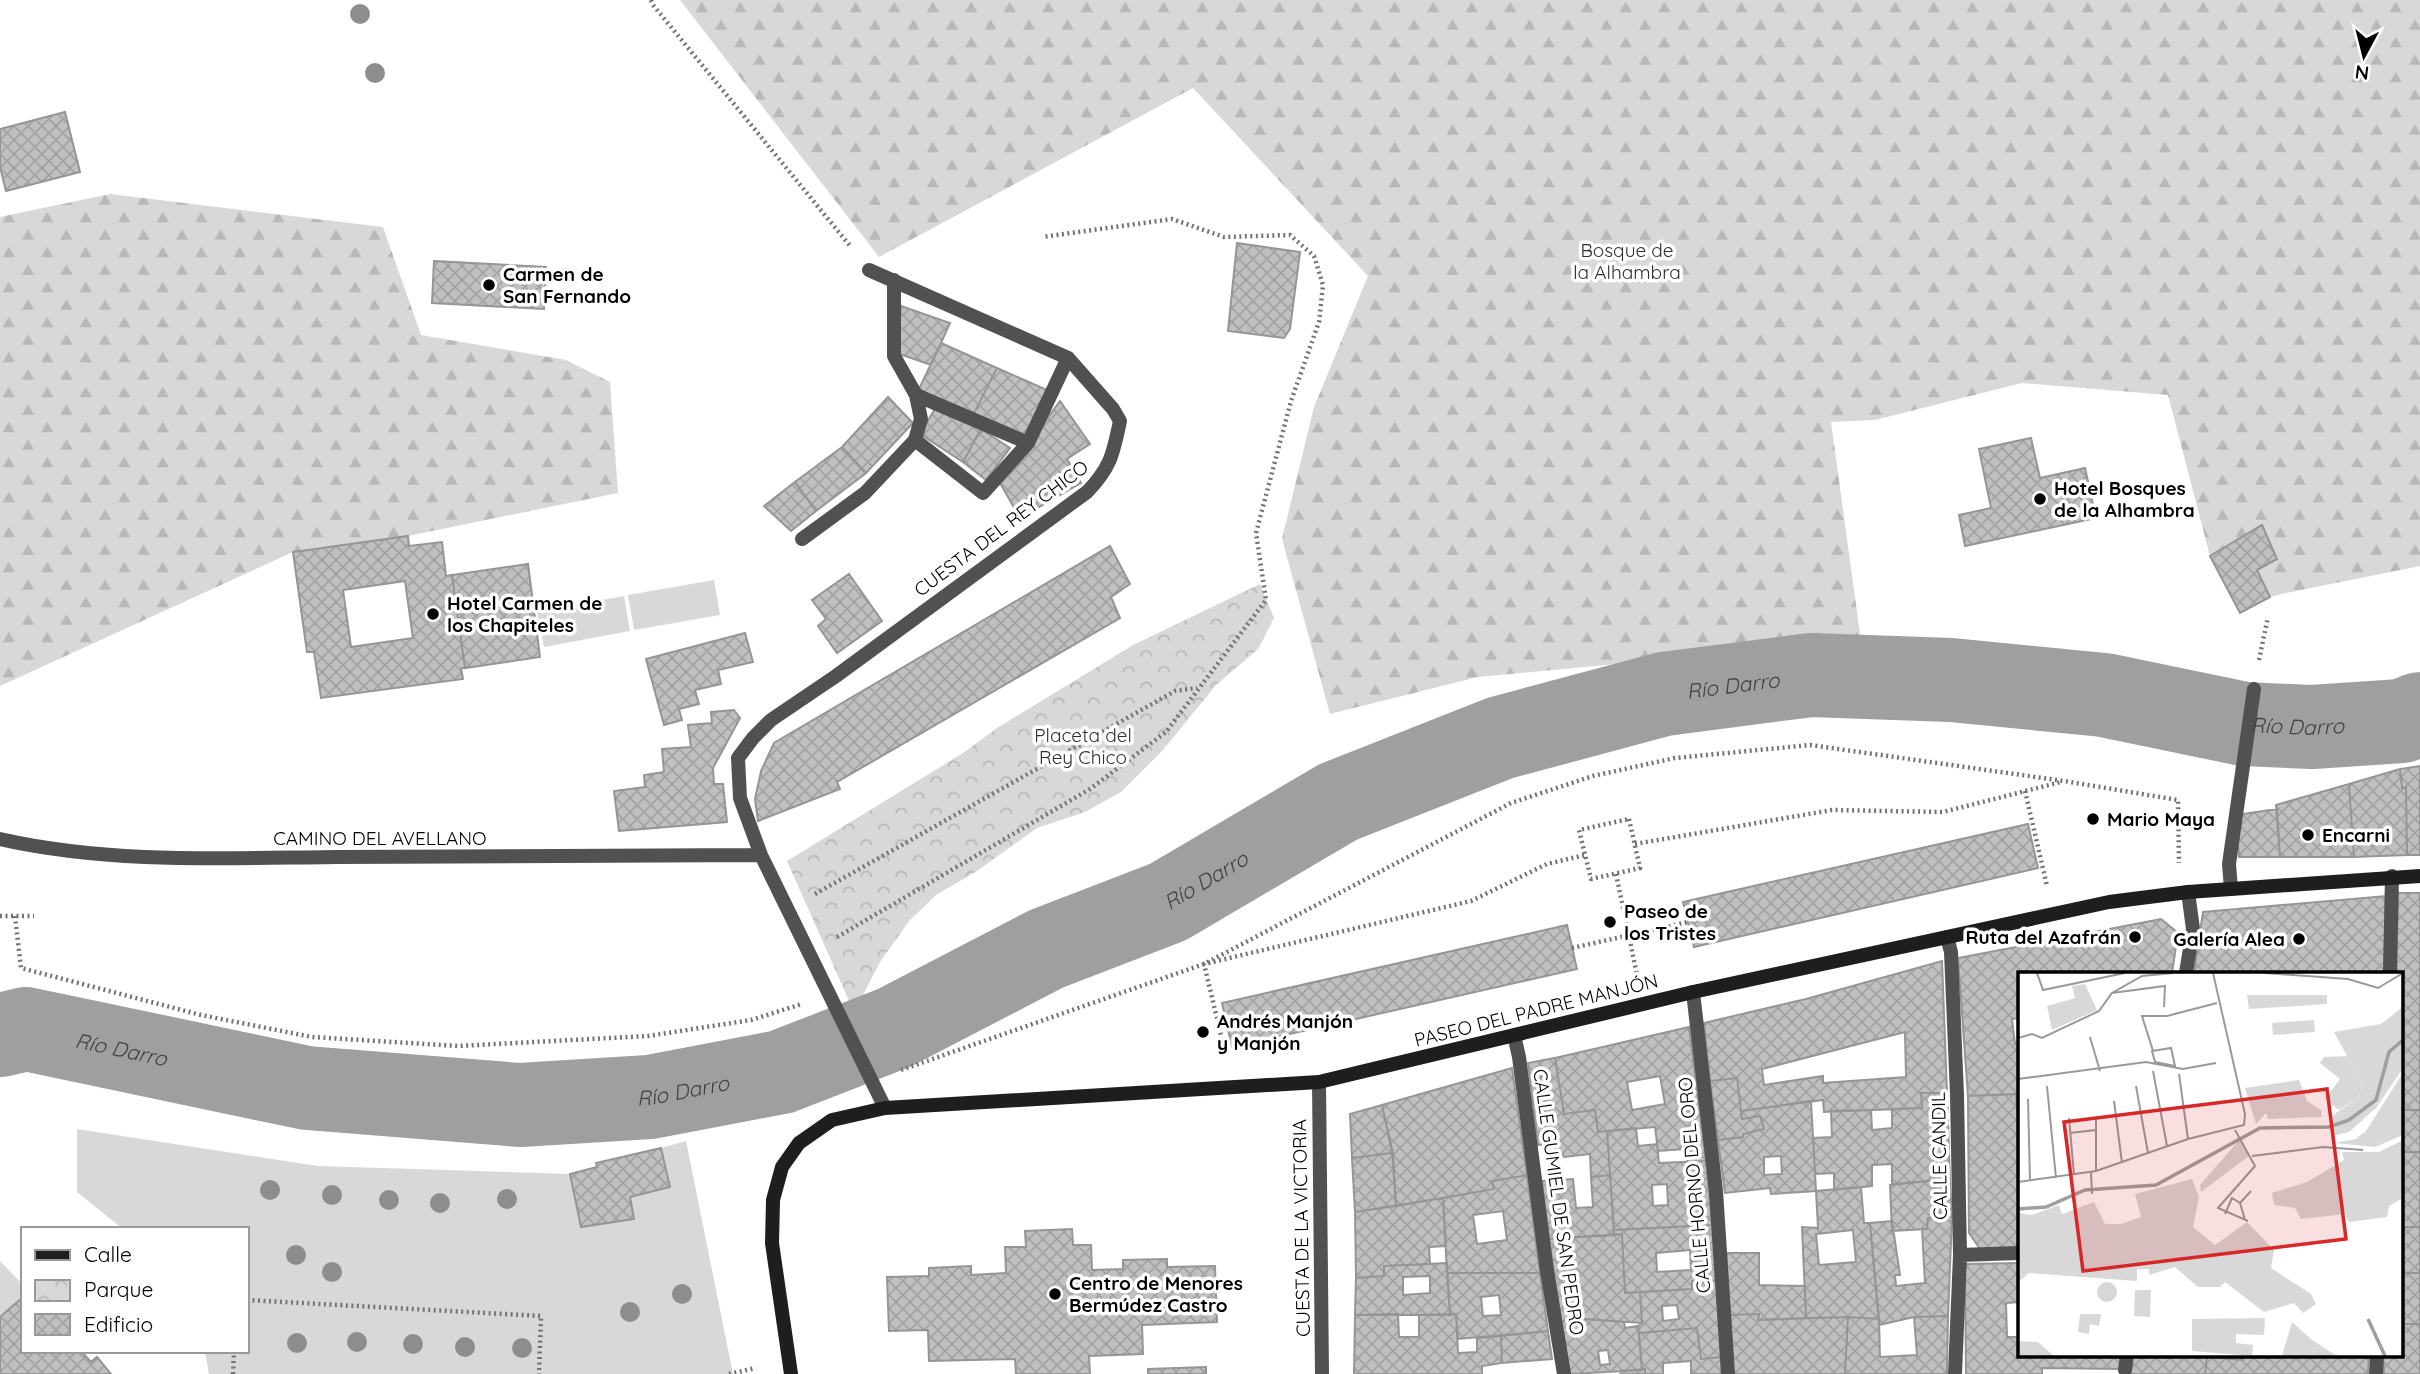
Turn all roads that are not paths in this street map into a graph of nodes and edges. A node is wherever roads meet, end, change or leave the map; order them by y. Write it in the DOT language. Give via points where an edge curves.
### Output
graph roads {
  1 [pos="869,270"];
  2 [pos="894,281"];
  3 [pos="1068,358"];
  4 [pos="916,395"];
  5 [pos="915,440"];
  6 [pos="1028,443"];
  7 [pos="802,540"];
  8 [pos="2253,689"];
  9 [pos="0,839"];
  10 [pos="761,855"];
  11 [pos="2392,876"];
  12 [pos="2420,876"];
  13 [pos="2231,889"];
  14 [pos="2188,892"];
  15 [pos="1947,937"];
  16 [pos="2186,972"];
  17 [pos="2390,972"];
  18 [pos="1693,992"];
  19 [pos="1514,1035"];
  20 [pos="1318,1082"];
  21 [pos="885,1108"];
  22 [pos="2018,1253"];
  23 [pos="1960,1255"];
  24 [pos="2127,1356"];
  25 [pos="2377,1356"];
  26 [pos="2125,1370"];
  27 [pos="791,1374"];
  28 [pos="1322,1374"];
  29 [pos="1564,1374"];
  30 [pos="1728,1374"];
  31 [pos="1955,1374"];
  32 [pos="2376,1374"];
  1 -- 2 [label="street, CUESTA DEL REY CHICO"];
  2 -- 3 [label="street, CUESTA DEL REY CHICO"];
  2 -- 4 [label="street" via="894,356"];
  3 -- 6 [label="street"];
  3 -- 10 [label="street, CUESTA DEL REY CHICO" via="1120,421 1105,474 1087,492 771,720 753,738 738,758 740,798"];
  4 -- 5 [label="street" via="921,419"];
  4 -- 6 [label="street"];
  5 -- 6 [label="street" via="983,493"];
  5 -- 7 [label="street" via="864,493"];
  8 -- 13 [label="street" via="2229,864"];
  9 -- 10 [label="street, CAMINO DEL AVELLANO" via="120,856 207,858"];
  10 -- 21 [label="street, CUESTA DEL REY CHICO"];
  11 -- 12 [label="street, PASEO DEL PADRE MANJÓN"];
  11 -- 13 [label="street, PASEO DEL PADRE MANJÓN"];
  11 -- 17 [label="street"];
  13 -- 14 [label="street, PASEO DEL PADRE MANJÓN"];
  14 -- 15 [label="street, PASEO DEL PADRE MANJÓN" via="2109,902"];
  14 -- 16 [label="street" via="2193,929"];
  15 -- 18 [label="street, PASEO DEL PADRE MANJÓN"];
  15 -- 23 [label="street, CALLE CANDIL" via="1957,1095"];
  18 -- 19 [label="street, PASEO DEL PADRE MANJÓN"];
  18 -- 30 [label="street, CALLE HORNO DEL ORO" via="1716,1191"];
  19 -- 20 [label="street, PASEO DEL PADRE MANJÓN"];
  19 -- 29 [label="street, CALLE GUMIEL DE SAN PEDRO"];
  20 -- 21 [label="street, PASEO DEL PADRE MANJÓN"];
  20 -- 28 [label="street, CUESTA DE LA VICTORIA"];
  21 -- 27 [label="street, PASEO DEL PADRE MANJÓN" via="832,1120 799,1143 782,1167 773,1200 772,1243"];
  22 -- 23 [label="street"];
  23 -- 31 [label="street, CALLE CANDIL"];
  24 -- 26 [label="street"];
  25 -- 32 [label="street"];
}
